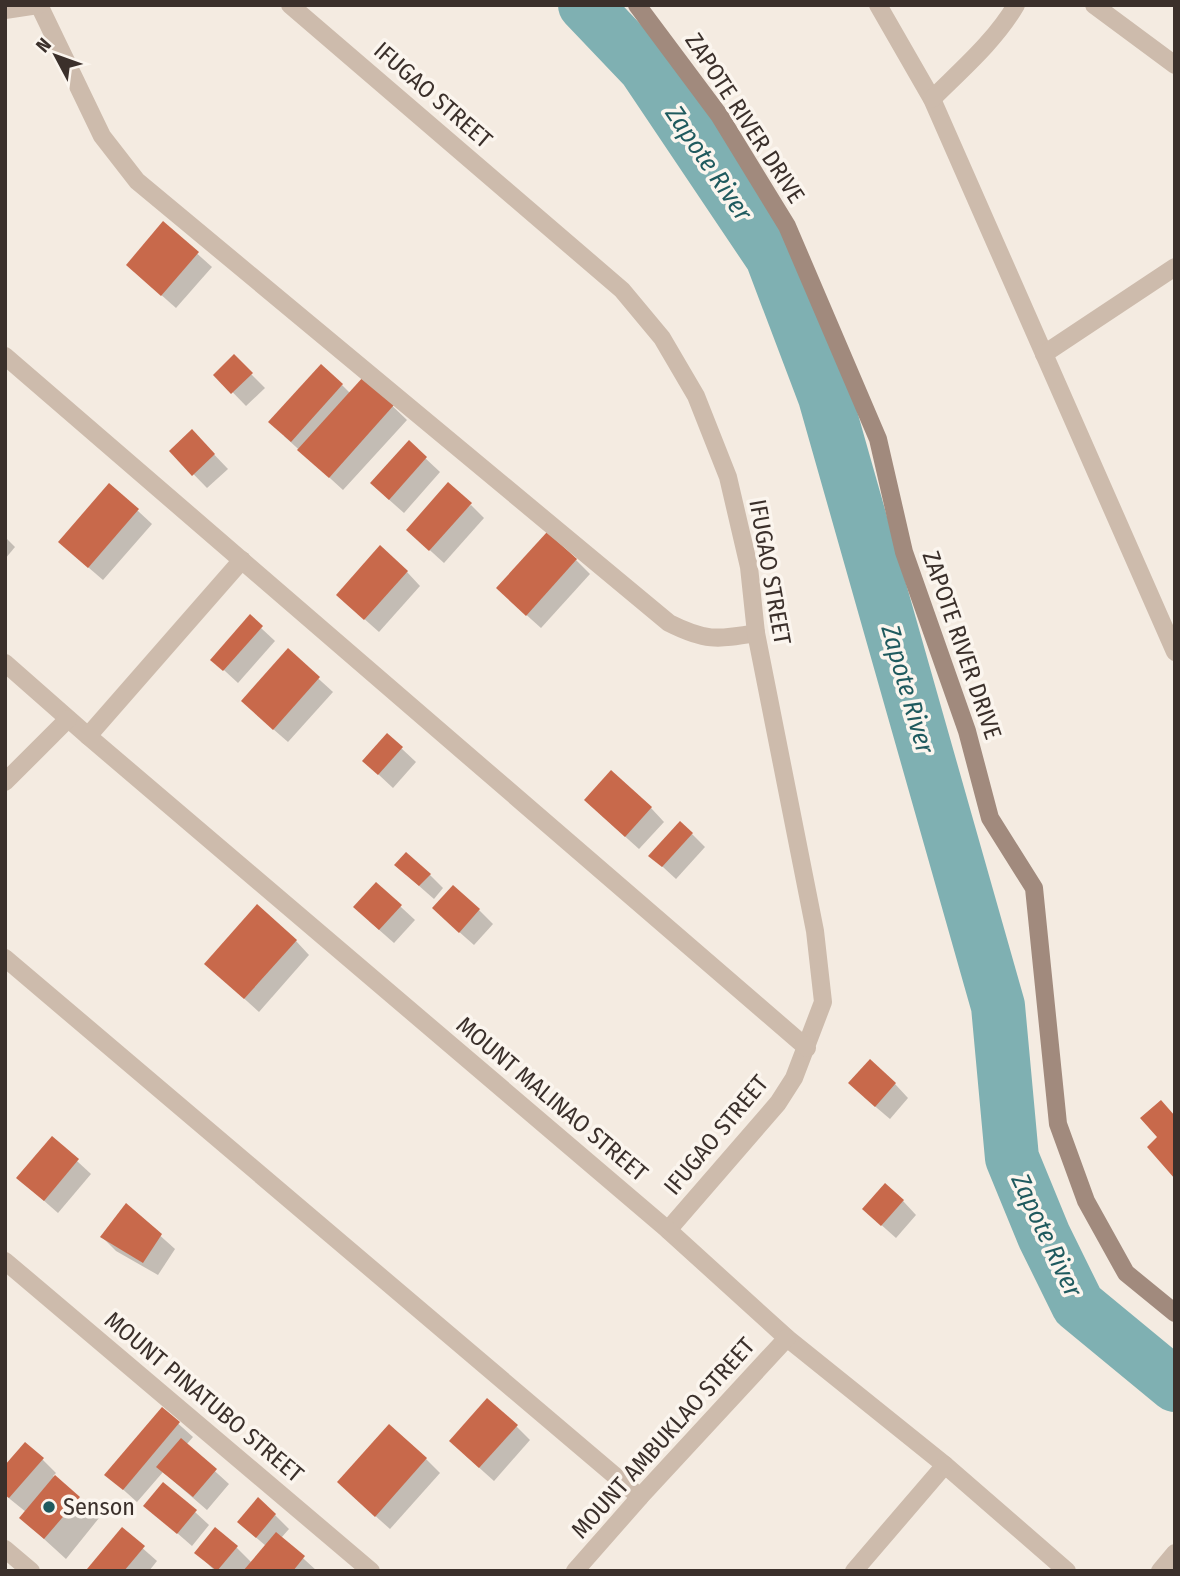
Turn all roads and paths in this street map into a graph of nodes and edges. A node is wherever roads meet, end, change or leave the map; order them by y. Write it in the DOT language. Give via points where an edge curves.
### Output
graph roads {
  1 [pos="38,5"];
  2 [pos="290,5"];
  3 [pos="637,5"];
  4 [pos="878,5"];
  5 [pos="1016,5"];
  6 [pos="1094,5"];
  7 [pos="5,10"];
  8 [pos="1175,65"];
  9 [pos="932,99"];
  10 [pos="1175,267"];
  11 [pos="1044,354"];
  12 [pos="5,356"];
  13 [pos="242,560"];
  14 [pos="756,633"];
  15 [pos="1173,642"];
  16 [pos="5,663"];
  17 [pos="68,719"];
  18 [pos="88,736"];
  19 [pos="5,782"];
  20 [pos="5,958"];
  21 [pos="807,1048"];
  22 [pos="667,1230"];
  23 [pos="5,1261"];
  24 [pos="1175,1313"];
  25 [pos="787,1338"];
  26 [pos="945,1465"];
  27 [pos="640,1497"];
  28 [pos="5,1549"];
  29 [pos="1175,1553"];
  30 [pos="31,1571"];
  31 [pos="371,1571"];
  32 [pos="575,1571"];
  33 [pos="854,1571"];
  34 [pos="1067,1571"];
  35 [pos="1160,1571"];
  1 -- 7 [label="street"];
  1 -- 14 [label="street" via="102,136 137,181 668,623 697,637"];
  2 -- 14 [label="street, IFUGAO STREET" via="622,290 662,338 696,396 728,477 749,567"];
  3 -- 24 [label="street, ZAPOTE RIVER DRIVE" via="719,115 787,226 878,439 904,552 967,731 990,818 1034,888 1058,1124 1086,1201 1125,1273"];
  4 -- 9 [label="street"];
  5 -- 9 [label="street" via="974,58"];
  6 -- 8 [label="street"];
  9 -- 11 [label="street"];
  10 -- 11 [label="street"];
  11 -- 15 [label="street"];
  12 -- 13 [label="street"];
  13 -- 18 [label="street"];
  13 -- 21 [label="street"];
  14 -- 21 [label="street, IFUGAO STREET" via="815,931 823,1002"];
  16 -- 17 [label="street, MOUNT MALINAO STREET"];
  17 -- 18 [label="street, MOUNT MALINAO STREET"];
  17 -- 19 [label="street"];
  18 -- 22 [label="street, MOUNT MALINAO STREET"];
  20 -- 27 [label="street"];
  21 -- 22 [label="street, IFUGAO STREET" via="778,1103"];
  22 -- 25 [label="street, MOUNT MALINAO STREET"];
  23 -- 31 [label="street, MOUNT PINATUBO STREET"];
  25 -- 26 [label="street, MOUNT MALINAO STREET"];
  25 -- 27 [label="street, MOUNT AMBUKLAO STREET"];
  26 -- 33 [label="street"];
  26 -- 34 [label="street, MOUNT MALINAO STREET"];
  27 -- 32 [label="street, MOUNT AMBUKLAO STREET"];
  28 -- 30 [label="street"];
  29 -- 35 [label="street"];
}
